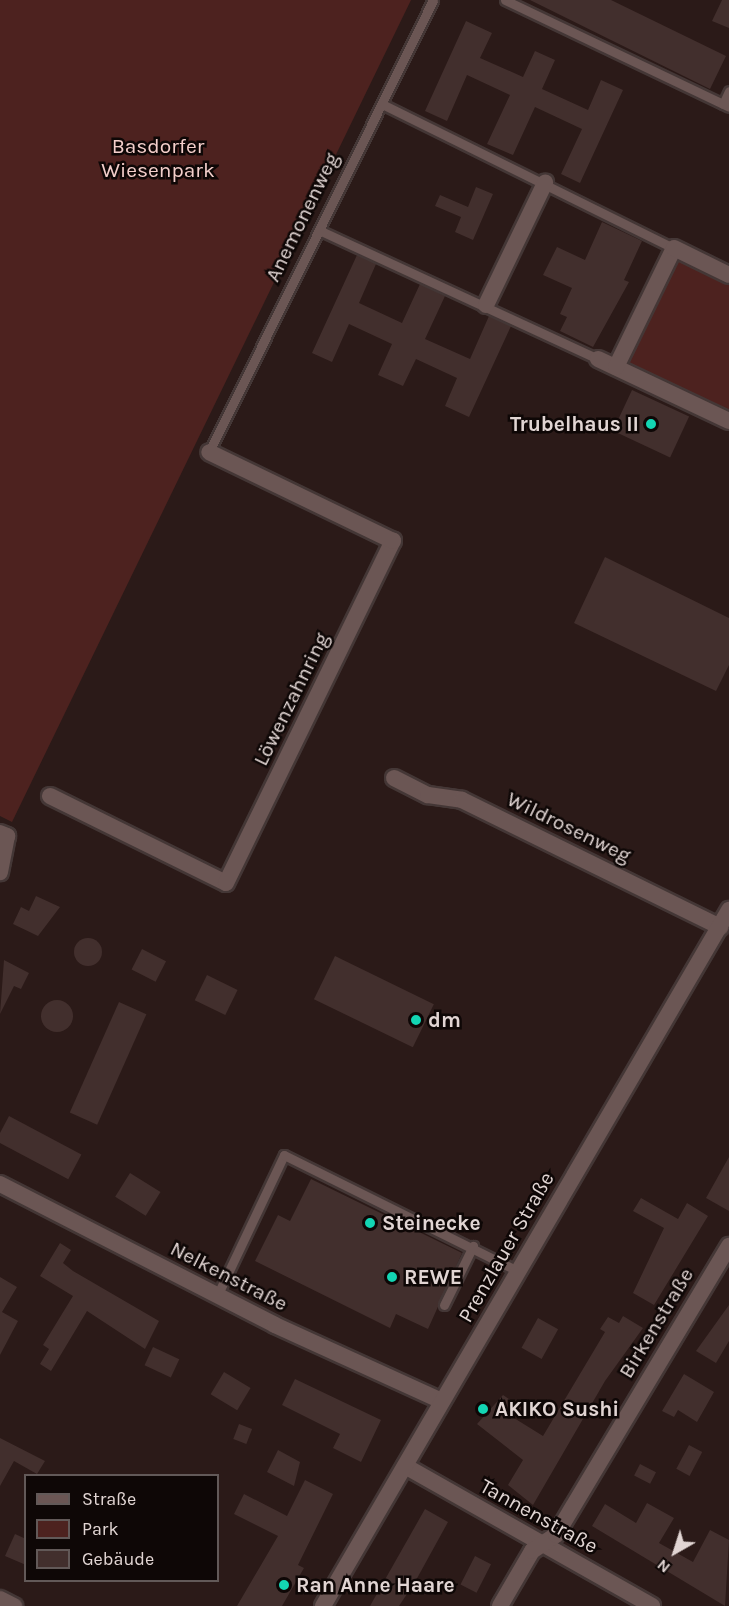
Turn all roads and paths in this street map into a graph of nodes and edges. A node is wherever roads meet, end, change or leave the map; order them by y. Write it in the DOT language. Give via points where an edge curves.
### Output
graph roads {
  1 [pos="433,0"];
  2 [pos="505,0"];
  3 [pos="729,91"];
  4 [pos="382,104"];
  5 [pos="726,105"];
  6 [pos="545,183"];
  7 [pos="321,231"];
  8 [pos="674,248"];
  9 [pos="729,275"];
  10 [pos="486,305"];
  11 [pos="598,359"];
  12 [pos="616,367"];
  13 [pos="729,421"];
  14 [pos="209,452"];
  15 [pos="394,778"];
  16 [pos="50,796"];
  17 [pos="3,835"];
  18 [pos="0,872"];
  19 [pos="729,910"];
  20 [pos="720,927"];
  21 [pos="0,1184"];
  22 [pos="473,1246"];
  23 [pos="729,1246"];
  24 [pos="518,1271"];
  25 [pos="217,1296"];
  26 [pos="444,1305"];
  27 [pos="442,1401"];
  28 [pos="405,1466"];
  29 [pos="544,1544"];
  30 [pos="0,1599"];
  31 [pos="14,1606"];
  32 [pos="323,1606"];
  33 [pos="500,1606"];
  34 [pos="652,1606"];
  1 -- 4 [label="lane, Anemonenweg"];
  2 -- 5 [label="lane"];
  3 -- 5 [label="lane"];
  4 -- 6 [label="lane"];
  4 -- 7 [label="lane, Anemonenweg"];
  6 -- 8 [label="lane"];
  6 -- 10 [label="street"];
  7 -- 10 [label="lane"];
  7 -- 14 [label="lane, Anemonenweg"];
  8 -- 9 [label="street"];
  8 -- 12 [label="street"];
  10 -- 11 [label="lane"];
  11 -- 12 [label="street"];
  12 -- 13 [label="street"];
  14 -- 16 [label="street, Löwenzahnring" via="393,541 226,883"];
  15 -- 20 [label="street, Wildrosenweg" via="428,795 462,800"];
  17 -- 18 [label="street"];
  19 -- 20 [label="street, Prenzlauer Straße"];
  20 -- 24 [label="street, Prenzlauer Straße"];
  21 -- 25 [label="street, Nelkenstraße"];
  22 -- 24 [label="lane"];
  22 -- 25 [label="lane" via="284,1155"];
  22 -- 26 [label="lane"];
  23 -- 29 [label="street, Birkenstraße" via="556,1535"];
  24 -- 27 [label="street, Prenzlauer Straße"];
  25 -- 27 [label="street, Nelkenstraße"];
  27 -- 28 [label="street, Prenzlauer Straße"];
  28 -- 29 [label="street, Tannenstraße"];
  28 -- 32 [label="street, Prenzlauer Straße"];
  29 -- 33 [label="street, Birkenstraße" via="532,1551"];
  29 -- 34 [label="street, Tannenstraße"];
  30 -- 31 [label="street"];
}
